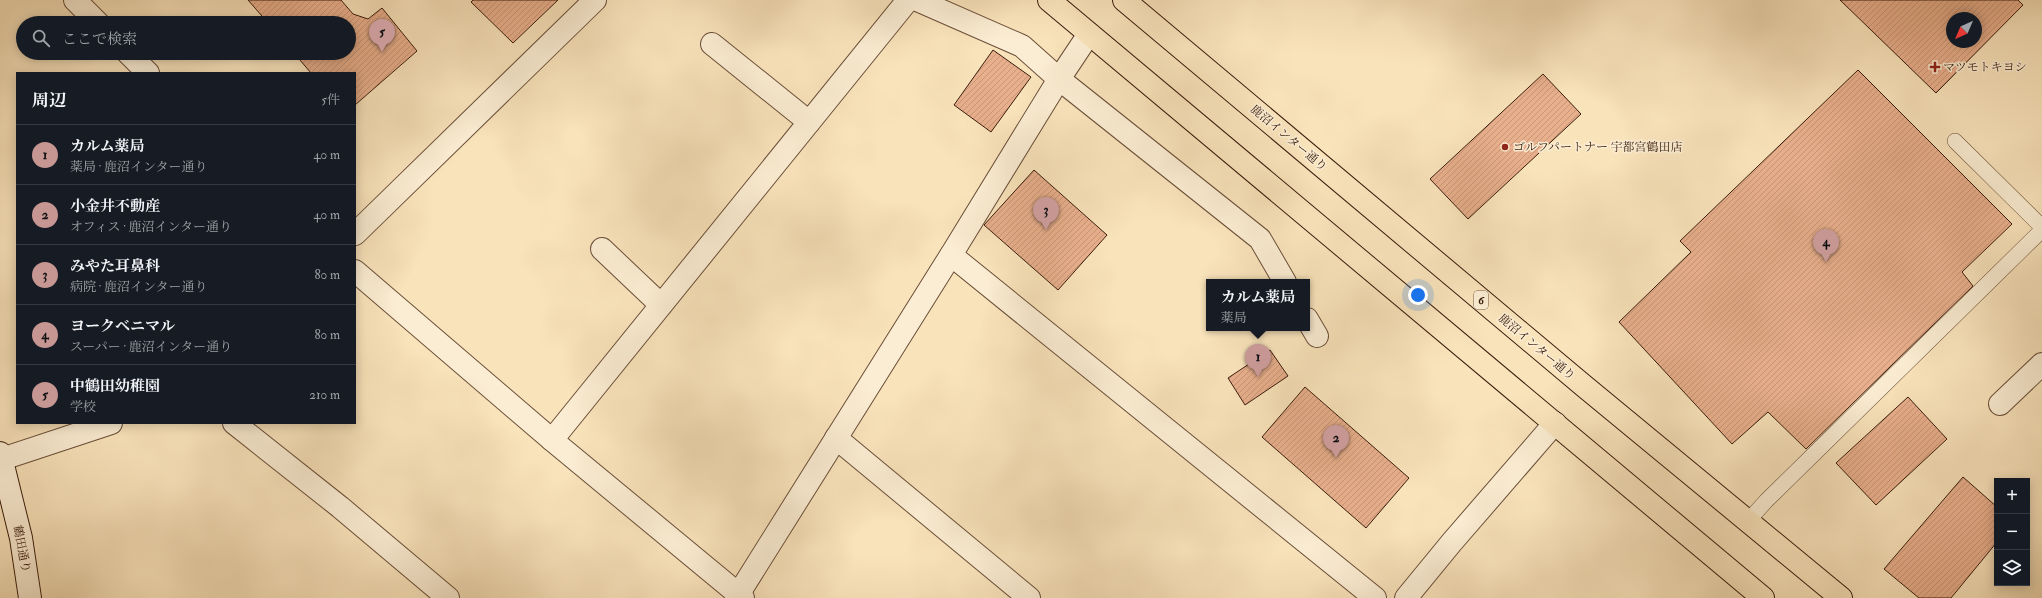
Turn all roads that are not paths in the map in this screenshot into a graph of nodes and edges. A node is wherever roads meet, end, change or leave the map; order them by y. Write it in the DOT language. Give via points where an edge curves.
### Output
graph roads {
  1 [pos="75,0"];
  2 [pos="595,0"];
  3 [pos="908,0"];
  4 [pos="917,0"];
  5 [pos="1049,0"];
  6 [pos="1124,0"];
  7 [pos="91,16"];
  8 [pos="1089,34"];
  9 [pos="712,44"];
  10 [pos="135,60"];
  11 [pos="147,72"];
  12 [pos="1058,79"];
  13 [pos="809,122"];
  14 [pos="1955,142"];
  15 [pos="2042,228"];
  16 [pos="356,233"];
  17 [pos="602,249"];
  18 [pos="951,255"];
  19 [pos="356,273"];
  20 [pos="1283,279"];
  21 [pos="661,305"];
  22 [pos="2042,364"];
  23 [pos="2000,404"];
  24 [pos="1555,423"];
  25 [pos="108,424"];
  26 [pos="235,424"];
  27 [pos="836,438"];
  28 [pos="552,440"];
  29 [pos="1,456"];
  30 [pos="1748,522"];
  31 [pos="739,597"];
  32 [pos="30,598"];
  33 [pos="448,598"];
  34 [pos="1029,598"];
  35 [pos="1375,598"];
  36 [pos="1406,598"];
  37 [pos="1762,598"];
  38 [pos="1841,598"];
  1 -- 7 [label="street"];
  2 -- 16 [label="street"];
  3 -- 13 [label="street"];
  4 -- 12 [label="street" via="1022,46"];
  5 -- 8 [label="main road"];
  6 -- 30 [label="main road, 鹿沼インター通り / 6"];
  8 -- 12 [label="street"];
  8 -- 24 [label="main road"];
  9 -- 13 [label="street"];
  10 -- 11 [label="street"];
  12 -- 18 [label="street"];
  12 -- 20 [label="street" via="1260,239"];
  13 -- 21 [label="street"];
  14 -- 15 [label="lane"];
  15 -- 30 [label="lane" via="1766,501"];
  17 -- 21 [label="street"];
  18 -- 27 [label="street"];
  18 -- 35 [label="street"];
  19 -- 28 [label="street"];
  21 -- 28 [label="street"];
  22 -- 23 [label="street"];
  24 -- 36 [label="street"];
  24 -- 37 [label="main road"];
  25 -- 29 [label="street"];
  26 -- 33 [label="street" via="340,507"];
  27 -- 31 [label="street"];
  27 -- 34 [label="street"];
  28 -- 31 [label="street"];
  29 -- 32 [label="street, 鶴田通り" via="20,538"];
  30 -- 38 [label="main road, 鹿沼インター通り / 6"];
}
